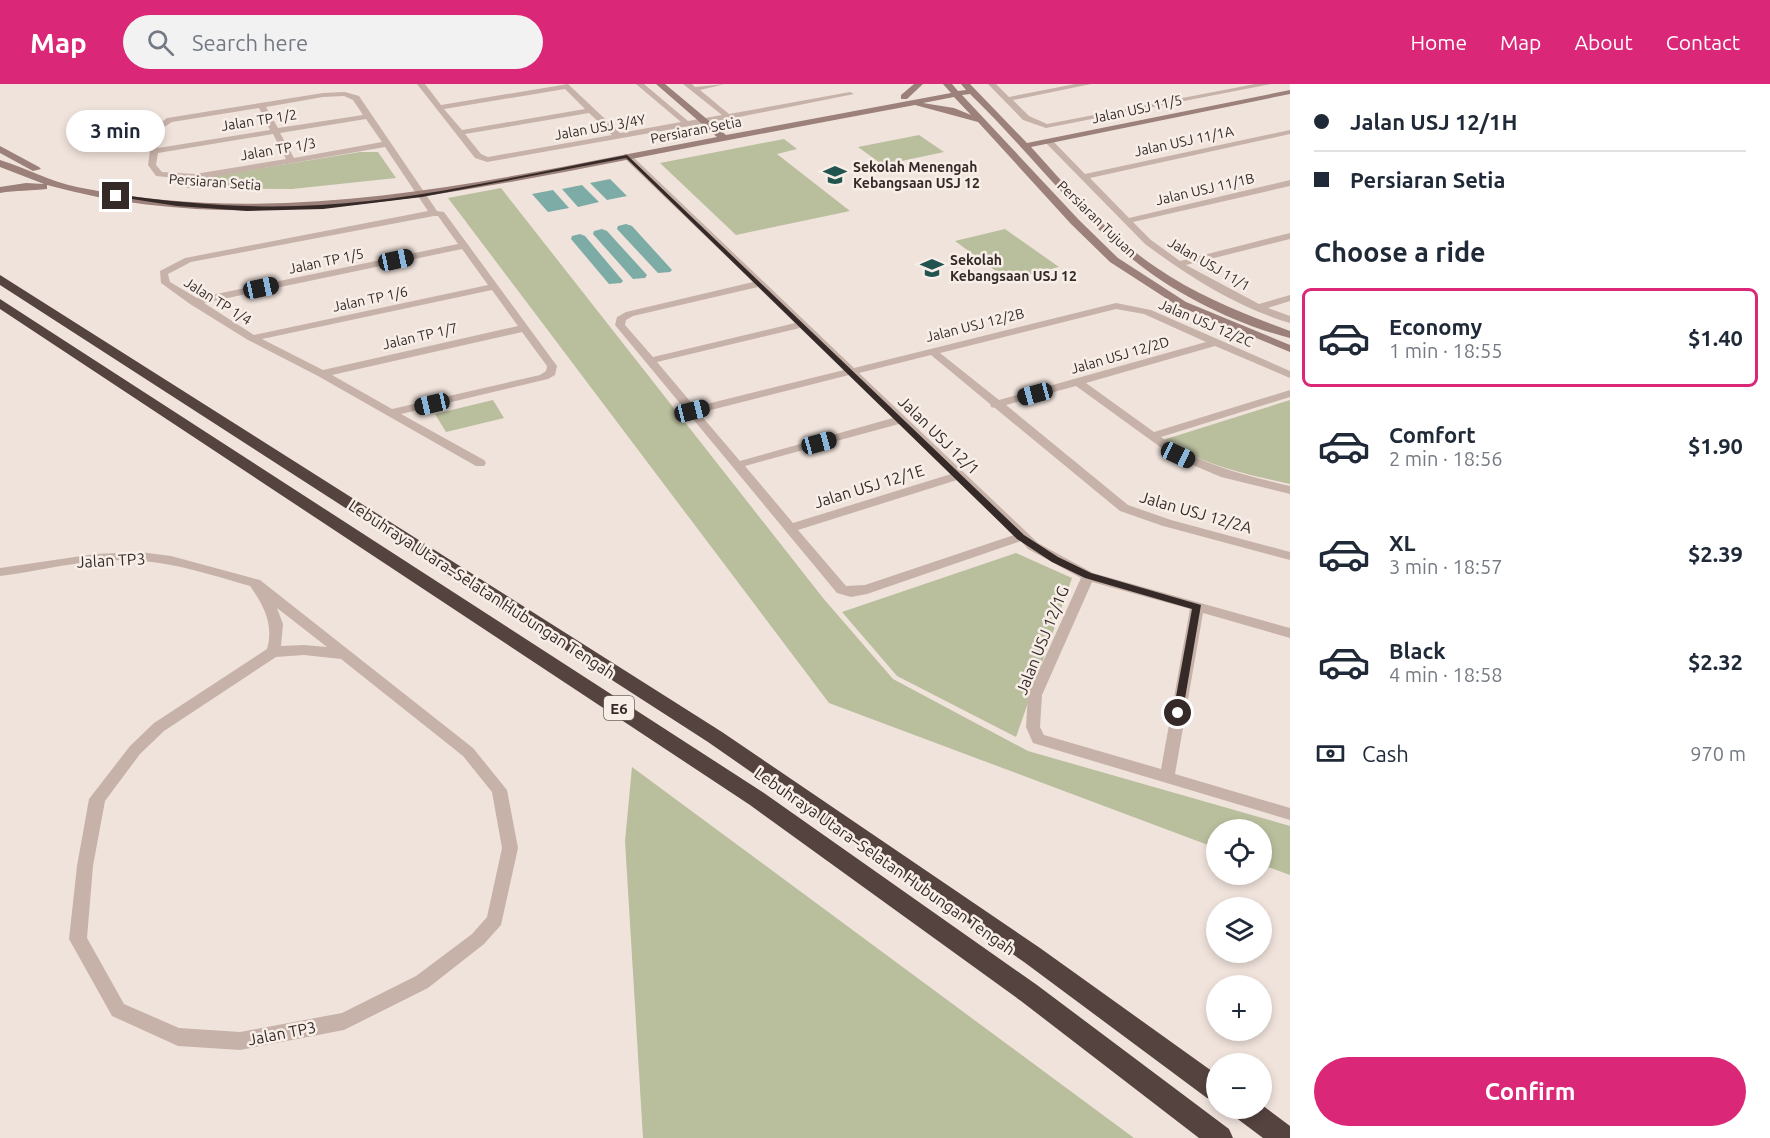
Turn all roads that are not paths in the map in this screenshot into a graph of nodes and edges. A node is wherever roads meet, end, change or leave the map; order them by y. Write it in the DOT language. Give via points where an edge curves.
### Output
graph roads {
  1 [pos="423,84"];
  2 [pos="640,84"];
  3 [pos="660,84"];
  4 [pos="721,84"];
  5 [pos="834,84"];
  6 [pos="919,84"];
  7 [pos="992,84"];
  8 [pos="1087,84"];
  9 [pos="1267,84"];
  10 [pos="565,86"];
  11 [pos="691,86"];
  12 [pos="968,87"];
  13 [pos="1253,87"];
  14 [pos="951,89"];
  15 [pos="1289,92"];
  16 [pos="1272,95"];
  17 [pos="1008,99"];
  18 [pos="904,100"];
  19 [pos="261,105"];
  20 [pos="440,107"];
  21 [pos="591,110"];
  22 [pos="369,116"];
  23 [pos="729,117"];
  24 [pos="704,121"];
  25 [pos="687,124"];
  26 [pos="986,126"];
  27 [pos="275,132"];
  28 [pos="1290,132"];
  29 [pos="459,133"];
  30 [pos="721,135"];
  31 [pos="619,137"];
  32 [pos="1048,141"];
  33 [pos="387,144"];
  34 [pos="1025,146"];
  35 [pos="0,149"];
  36 [pos="153,151"];
  37 [pos="613,152"];
  38 [pos="627,156"];
  39 [pos="291,160"];
  40 [pos="0,163"];
  41 [pos="26,173"];
  42 [pos="1083,177"];
  43 [pos="1290,183"];
  44 [pos="0,189"];
  45 [pos="420,191"];
  46 [pos="151,202"];
  47 [pos="434,213"];
  48 [pos="1127,221"];
  49 [pos="1290,236"];
  50 [pos="464,246"];
  51 [pos="1179,264"];
  52 [pos="0,279"];
  53 [pos="759,284"];
  54 [pos="494,287"];
  55 [pos="1290,298"];
  56 [pos="193,302"];
  57 [pos="0,303"];
  58 [pos="1108,307"];
  59 [pos="1259,307"];
  60 [pos="1290,320"];
  61 [pos="801,325"];
  62 [pos="524,328"];
  63 [pos="252,338"];
  64 [pos="1218,342"];
  65 [pos="1288,342"];
  66 [pos="932,351"];
  67 [pos="650,361"];
  68 [pos="850,372"];
  69 [pos="322,374"];
  70 [pos="1290,375"];
  71 [pos="1079,383"];
  72 [pos="1290,393"];
  73 [pos="995,405"];
  74 [pos="692,411"];
  75 [pos="390,413"];
  76 [pos="900,420"];
  77 [pos="1151,437"];
  78 [pos="480,463"];
  79 [pos="737,465"];
  80 [pos="958,476"];
  81 [pos="1290,490"];
  82 [pos="790,528"];
  83 [pos="1021,537"];
  84 [pos="1290,556"];
  85 [pos="0,572"];
  86 [pos="1088,576"];
  87 [pos="255,583"];
  88 [pos="1197,607"];
  89 [pos="1290,633"];
  90 [pos="273,652"];
  91 [pos="343,654"];
  92 [pos="1167,777"];
  93 [pos="1290,814"];
  94 [pos="1206,1082"];
  95 [pos="1259,1119"];
  96 [pos="1220,1138"];
  97 [pos="1284,1138"];
  1 -- 20 [label="street"];
  2 -- 25 [label="street"];
  3 -- 24 [label="main road"];
  4 -- 11 [label="street"];
  5 -- 23 [label="street, Jalan USJ 3/4Y" via="850,94"];
  6 -- 18 [label="main road"];
  7 -- 17 [label="street"];
  8 -- 17 [label="street"];
  9 -- 13 [label="street"];
  10 -- 20 [label="street"];
  10 -- 21 [label="street"];
  11 -- 23 [label="street"];
  12 -- 14 [label="main road, Persiaran Setia"];
  12 -- 34 [label="main road, Persiaran Tujuan"];
  13 -- 16 [label="street"];
  13 -- 17 [label="street" via="1046,126 1032,122"];
  14 -- 18 [label="main road, Persiaran Setia"];
  14 -- 26 [label="main road, Persiaran Tujuan"];
  15 -- 16 [label="main road, Jalan USJ 11/5"];
  16 -- 32 [label="main road, Jalan USJ 11/5"];
  18 -- 26 [label="main road" via="968,115"];
  18 -- 30 [label="main road, Persiaran Setia"];
  19 -- 22 [label="street" via="345,94 356,98"];
  19 -- 27 [label="street"];
  19 -- 36 [label="street" via="164,122 155,132"];
  20 -- 29 [label="street"];
  21 -- 29 [label="street"];
  21 -- 31 [label="street"];
  22 -- 27 [label="street, Jalan TP 1/2"];
  22 -- 33 [label="street"];
  23 -- 24 [label="street, Jalan USJ 3/4Y"];
  24 -- 25 [label="street, Jalan USJ 3/4Y"];
  24 -- 30 [label="main road"];
  25 -- 31 [label="street, Jalan USJ 3/4Y"];
  26 -- 65 [label="main road, Persiaran Tujuan" via="1114,260 1182,304"];
  27 -- 36 [label="street, Jalan TP 1/2"];
  27 -- 39 [label="street"];
  28 -- 42 [label="street, Jalan USJ 11/1A"];
  29 -- 31 [label="street, Jalan USJ 3/4Y" via="481,159"];
  30 -- 37 [label="main road, Persiaran Setia"];
  30 -- 38 [label="main road, Persiaran Setia"];
  32 -- 34 [label="main road, Jalan USJ 11/5"];
  32 -- 42 [label="street, Jalan USJ 11/1"];
  33 -- 39 [label="street, Jalan TP 1/3"];
  33 -- 45 [label="street"];
  34 -- 65 [label="main road, Persiaran Tujuan" via="1096,220 1152,269"];
  35 -- 41 [label="main road, Persiaran Setia"];
  36 -- 39 [label="street, Jalan TP 1/3" via="153,168 159,174 173,177 195,177"];
  37 -- 38 [label="main road"];
  37 -- 45 [label="main road, Persiaran Setia"];
  38 -- 45 [label="main road, Persiaran Setia"];
  38 -- 53 [label="street, Jalan USJ 12/1"];
  40 -- 41 [label="main road, Persiaran Setia"];
  41 -- 44 [label="main road"];
  41 -- 45 [label="main road, Persiaran Setia" via="118,189 232,199"];
  41 -- 46 [label="main road, Persiaran Setia" via="99,194"];
  42 -- 48 [label="street, Jalan USJ 11/1"];
  43 -- 48 [label="street, Jalan USJ 11/1B"];
  44 -- 46 [label="main road" via="42,187"];
  45 -- 46 [label="main road, Persiaran Setia" via="357,204 276,208"];
  45 -- 47 [label="street"];
  47 -- 50 [label="street" via="441,214"];
  47 -- 56 [label="street, Jalan TP 1/4" via="194,259 168,268 163,273 166,283"];
  48 -- 51 [label="street, Jalan USJ 11/1"];
  49 -- 51 [label="street"];
  50 -- 54 [label="street"];
  50 -- 56 [label="street, Jalan TP 1/5"];
  51 -- 59 [label="street, Jalan USJ 11/1"];
  52 -- 94 [label="highway, Lebuhraya Utara–Selatan Hubungan Tengah / E6" via="715,737 1032,955"];
  53 -- 61 [label="street, Jalan USJ 12/1"];
  53 -- 67 [label="street" via="621,319 620,325"];
  54 -- 62 [label="street"];
  54 -- 63 [label="street, Jalan TP 1/6"];
  55 -- 59 [label="street"];
  56 -- 63 [label="street, Jalan TP 1/4"];
  57 -- 96 [label="highway, Lebuhraya Utara–Selatan Hubungan Tengah / E6" via="757,799 1029,993"];
  58 -- 64 [label="street, Jalan USJ 12/2C" via="1147,312"];
  58 -- 66 [label="street, Jalan USJ 12/2B"];
  59 -- 60 [label="street, Jalan USJ 11/1"];
  61 -- 67 [label="street"];
  61 -- 68 [label="street, Jalan USJ 12/1"];
  62 -- 69 [label="street, Jalan TP 1/7"];
  62 -- 75 [label="street" via="552,366 551,373 544,378"];
  63 -- 69 [label="street, Jalan TP 1/4"];
  64 -- 70 [label="street, Jalan USJ 12/2C"];
  64 -- 71 [label="street, Jalan USJ 12/2D"];
  66 -- 68 [label="street, Jalan USJ 12/2B"];
  66 -- 73 [label="street, Jalan USJ 12/2A"];
  67 -- 74 [label="street"];
  68 -- 74 [label="street, Jalan USJ 12/2B"];
  68 -- 76 [label="street, Jalan USJ 12/1"];
  69 -- 75 [label="street, Jalan TP 1/4"];
  71 -- 73 [label="street, Jalan USJ 12/2D"];
  71 -- 77 [label="street"];
  72 -- 77 [label="street"];
  73 -- 84 [label="street, Jalan USJ 12/2A" via="1124,508"];
  74 -- 79 [label="street"];
  75 -- 78 [label="street, Jalan TP 1/4"];
  76 -- 79 [label="street"];
  76 -- 80 [label="street, Jalan USJ 12/1"];
  77 -- 81 [label="street" via="1199,465"];
  79 -- 82 [label="street"];
  80 -- 82 [label="street, Jalan USJ 12/1E"];
  80 -- 83 [label="street, Jalan USJ 12/1"];
  82 -- 83 [label="street" via="842,590 851,592"];
  83 -- 86 [label="street, Jalan USJ 12/1"];
  85 -- 87 [label="street, Jalan TP3" via="95,558 140,556 171,560"];
  86 -- 88 [label="street, Jalan USJ 12/1"];
  86 -- 92 [label="street, Jalan USJ 12/1G" via="1035,695 1033,727 1038,739"];
  87 -- 90 [label="street" via="272,606 278,637"];
  87 -- 91 [label="street, Jalan TP3"];
  88 -- 89 [label="street, Jalan USJ 12/1"];
  88 -- 92 [label="street"];
  90 -- 91 [label="street"];
  90 -- 91 [label="street, Jalan TP3" via="159,727 135,750 97,799 78,939 118,1010 178,1037 240,1041 344,1021 422,982 495,921 510,848 499,789 468,752"];
  92 -- 93 [label="street"];
  95 -- 97 [label="highway"];
}
